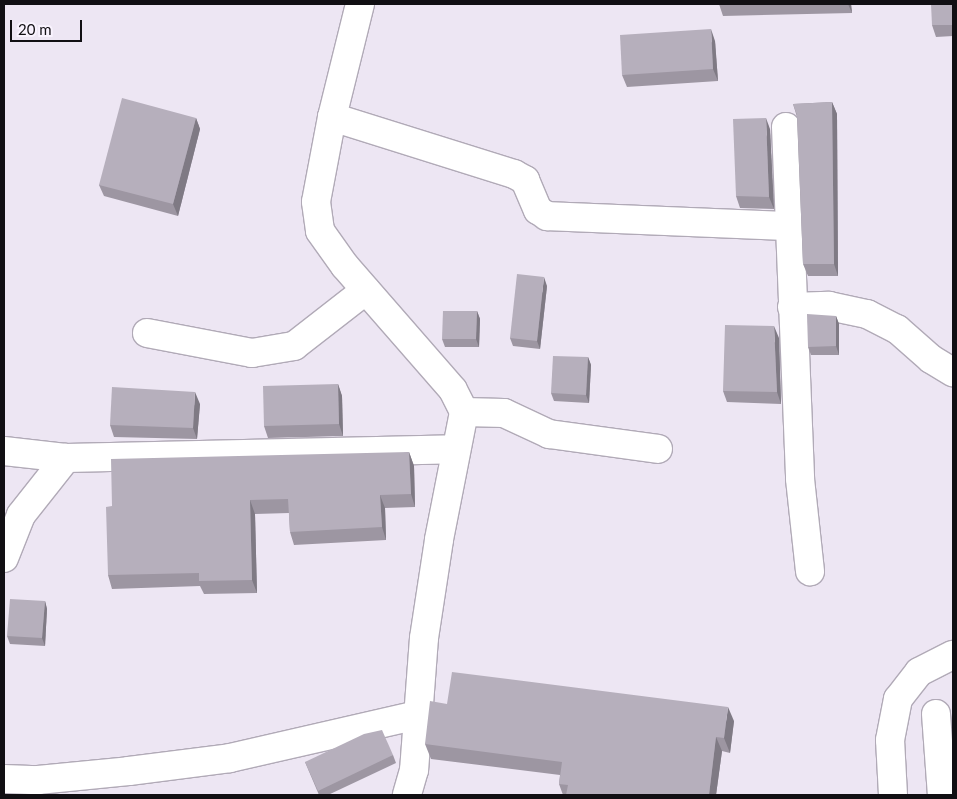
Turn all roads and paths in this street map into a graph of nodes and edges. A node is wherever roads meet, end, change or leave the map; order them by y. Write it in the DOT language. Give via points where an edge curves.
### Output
graph roads {
  1 [pos="360,4"];
  2 [pos="332,117"];
  3 [pos="786,127"];
  4 [pos="790,226"];
  5 [pos="366,290"];
  6 [pos="792,306"];
  7 [pos="147,333"];
  8 [pos="953,372"];
  9 [pos="464,412"];
  10 [pos="455,449"];
  11 [pos="658,449"];
  12 [pos="4,451"];
  13 [pos="66,458"];
  14 [pos="4,558"];
  15 [pos="810,571"];
  16 [pos="953,655"];
  17 [pos="945,713"];
  18 [pos="417,715"];
  19 [pos="894,719"];
  20 [pos="4,780"];
  21 [pos="406,795"];
  22 [pos="893,795"];
  23 [pos="942,795"];
  1 -- 2 [label="street"];
  2 -- 4 [label="street" via="514,174 525,180 538,210 547,216"];
  2 -- 5 [label="street" via="316,202 320,231"];
  3 -- 4 [label="street"];
  4 -- 6 [label="street"];
  5 -- 7 [label="street" via="294,346 252,353"];
  5 -- 9 [label="street" via="453,390"];
  6 -- 8 [label="street" via="829,306 867,314 897,329 930,359"];
  6 -- 15 [label="street" via="800,479"];
  9 -- 10 [label="street"];
  9 -- 11 [label="street" via="504,413 549,434"];
  10 -- 13 [label="street"];
  10 -- 18 [label="street" via="452,482 438,540"];
  12 -- 13 [label="street"];
  13 -- 14 [label="street" via="21,515"];
  16 -- 19 [label="street" via="919,672 898,699"];
  17 -- 19 [label="street"];
  17 -- 23 [label="street"];
  18 -- 20 [label="street" via="230,758 38,780"];
  18 -- 21 [label="street" via="414,770"];
  19 -- 22 [label="street" via="890,740"];
}
